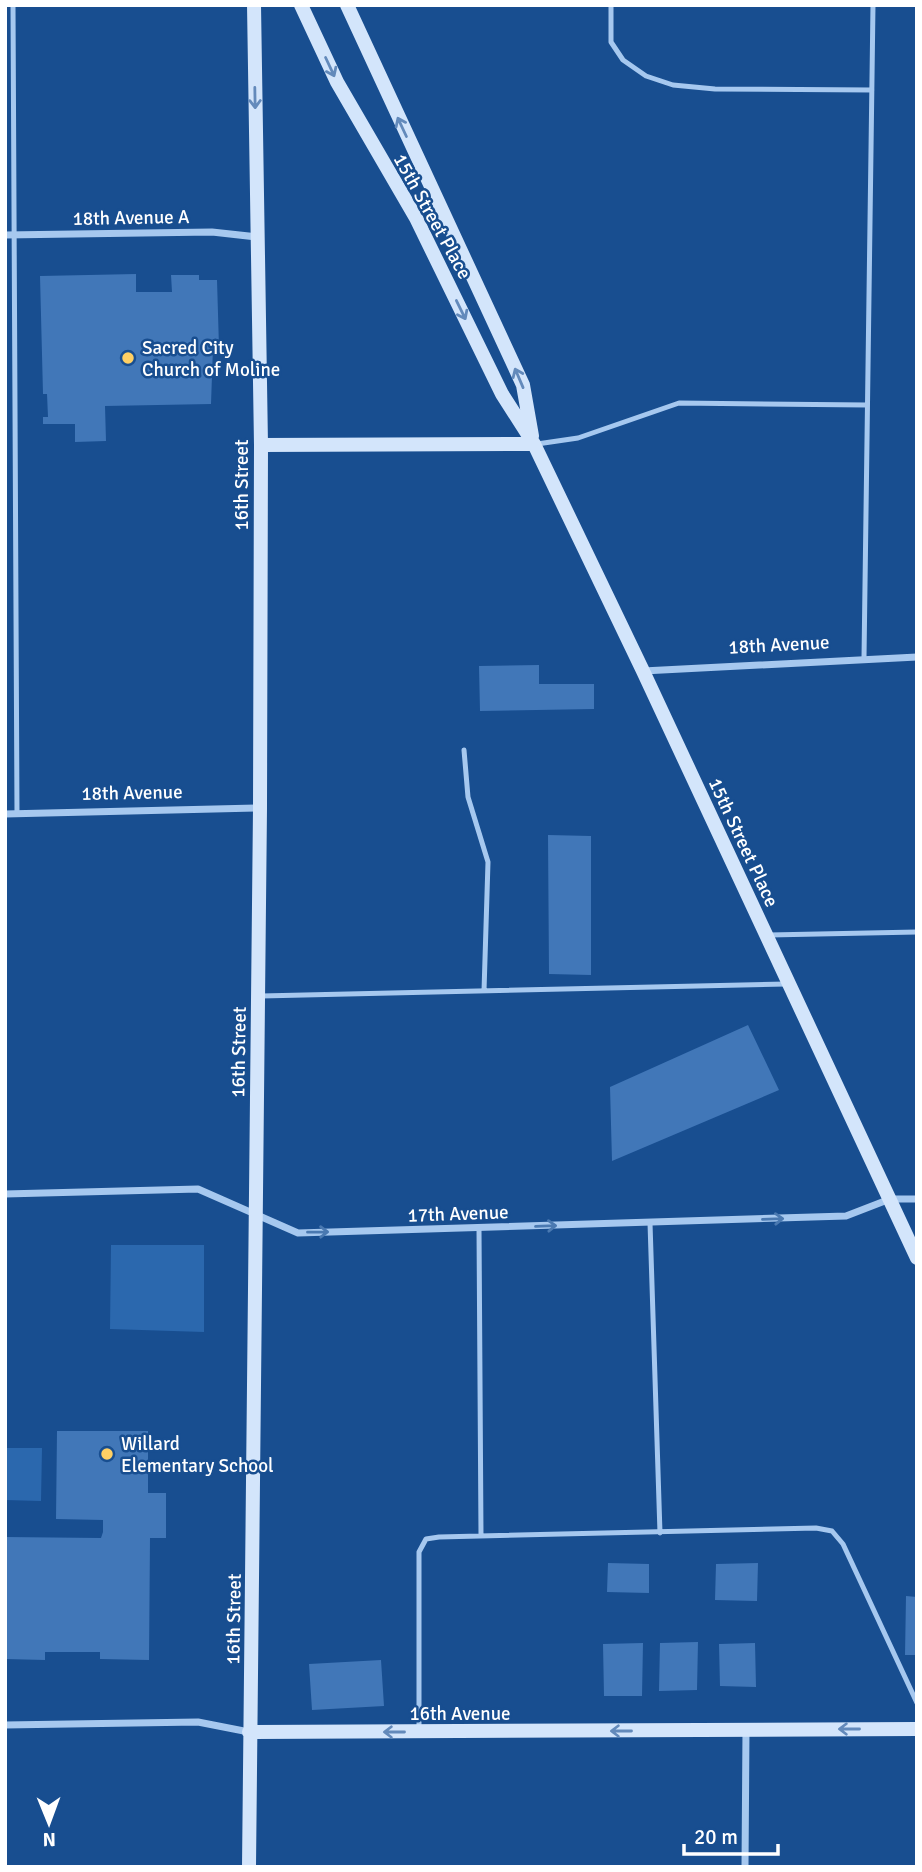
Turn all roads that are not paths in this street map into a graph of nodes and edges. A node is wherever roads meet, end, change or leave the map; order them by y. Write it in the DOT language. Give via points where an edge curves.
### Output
graph roads {
  1 [pos="13,5"];
  2 [pos="254,5"];
  3 [pos="301,5"];
  4 [pos="347,5"];
  5 [pos="611,5"];
  6 [pos="873,5"];
  7 [pos="872,90"];
  8 [pos="5,234"];
  9 [pos="15,234"];
  10 [pos="257,237"];
  11 [pos="867,405"];
  12 [pos="534,444"];
  13 [pos="261,445"];
  14 [pos="917,657"];
  15 [pos="864,658"];
  16 [pos="643,671"];
  17 [pos="464,750"];
  18 [pos="260,808"];
  19 [pos="5,814"];
  20 [pos="17,814"];
  21 [pos="917,932"];
  22 [pos="766,935"];
  23 [pos="789,984"];
  24 [pos="484,991"];
  25 [pos="257,996"];
  26 [pos="5,1194"];
  27 [pos="890,1199"];
  28 [pos="917,1199"];
  29 [pos="255,1212"];
  30 [pos="650,1223"];
  31 [pos="479,1228"];
  32 [pos="917,1258"];
  33 [pos="660,1533"];
  34 [pos="481,1535"];
  35 [pos="917,1703"];
  36 [pos="5,1725"];
  37 [pos="917,1728"];
  38 [pos="746,1730"];
  39 [pos="249,1732"];
  40 [pos="419,1732"];
  41 [pos="249,1867"];
  42 [pos="745,1867"];
  1 -- 9 [label="lane"];
  2 -- 10 [label="street, 16th Street, one-way"];
  3 -- 12 [label="street, 15th Street Place, one-way" via="337,82 416,218 502,394"];
  12 -- 4 [label="street, 15th Street Place, one-way" via="523,386"];
  5 -- 7 [label="lane" via="611,42 623,60 646,76 673,85"];
  6 -- 7 [label="lane"];
  7 -- 11 [label="lane"];
  8 -- 9 [label="street, 18th Avenue A"];
  9 -- 10 [label="street, 18th Avenue A" via="212,232"];
  9 -- 20 [label="lane"];
  10 -- 13 [label="street, 16th Street"];
  11 -- 12 [label="lane" via="679,403 578,438"];
  11 -- 15 [label="lane"];
  12 -- 13 [label="street"];
  12 -- 16 [label="street, 15th Street Place"];
  13 -- 18 [label="street, 16th Street"];
  14 -- 15 [label="street, 18th Avenue"];
  15 -- 16 [label="street, 18th Avenue"];
  16 -- 22 [label="street, 15th Street Place"];
  17 -- 24 [label="lane" via="468,797 488,862"];
  18 -- 20 [label="street, 18th Avenue"];
  18 -- 25 [label="street, 16th Street"];
  19 -- 20 [label="street, 18th Avenue"];
  21 -- 22 [label="lane"];
  22 -- 23 [label="street, 15th Street Place"];
  23 -- 24 [label="lane"];
  23 -- 27 [label="street, 15th Street Place"];
  24 -- 25 [label="lane"];
  25 -- 29 [label="street, 16th Street"];
  26 -- 29 [label="street, 17th Avenue" via="198,1189"];
  27 -- 28 [label="street, 17th Avenue"];
  30 -- 27 [label="street, 17th Avenue, one-way" via="846,1216"];
  27 -- 32 [label="street, 15th Street Place"];
  29 -- 31 [label="street, 17th Avenue, one-way" via="298,1233"];
  29 -- 39 [label="street, 16th Street"];
  31 -- 30 [label="street, 17th Avenue, one-way"];
  30 -- 33 [label="lane"];
  31 -- 34 [label="lane"];
  33 -- 34 [label="lane"];
  33 -- 35 [label="lane" via="832,1531 843,1544"];
  34 -- 40 [label="lane" via="426,1539 419,1552"];
  36 -- 39 [label="street, 16th Avenue" via="198,1722"];
  37 -- 38 [label="street, 16th Avenue, one-way"];
  38 -- 40 [label="street, 16th Avenue, one-way"];
  38 -- 42 [label="street"];
  40 -- 39 [label="street, 16th Avenue, one-way"];
  39 -- 41 [label="street, 16th Street"];
}
